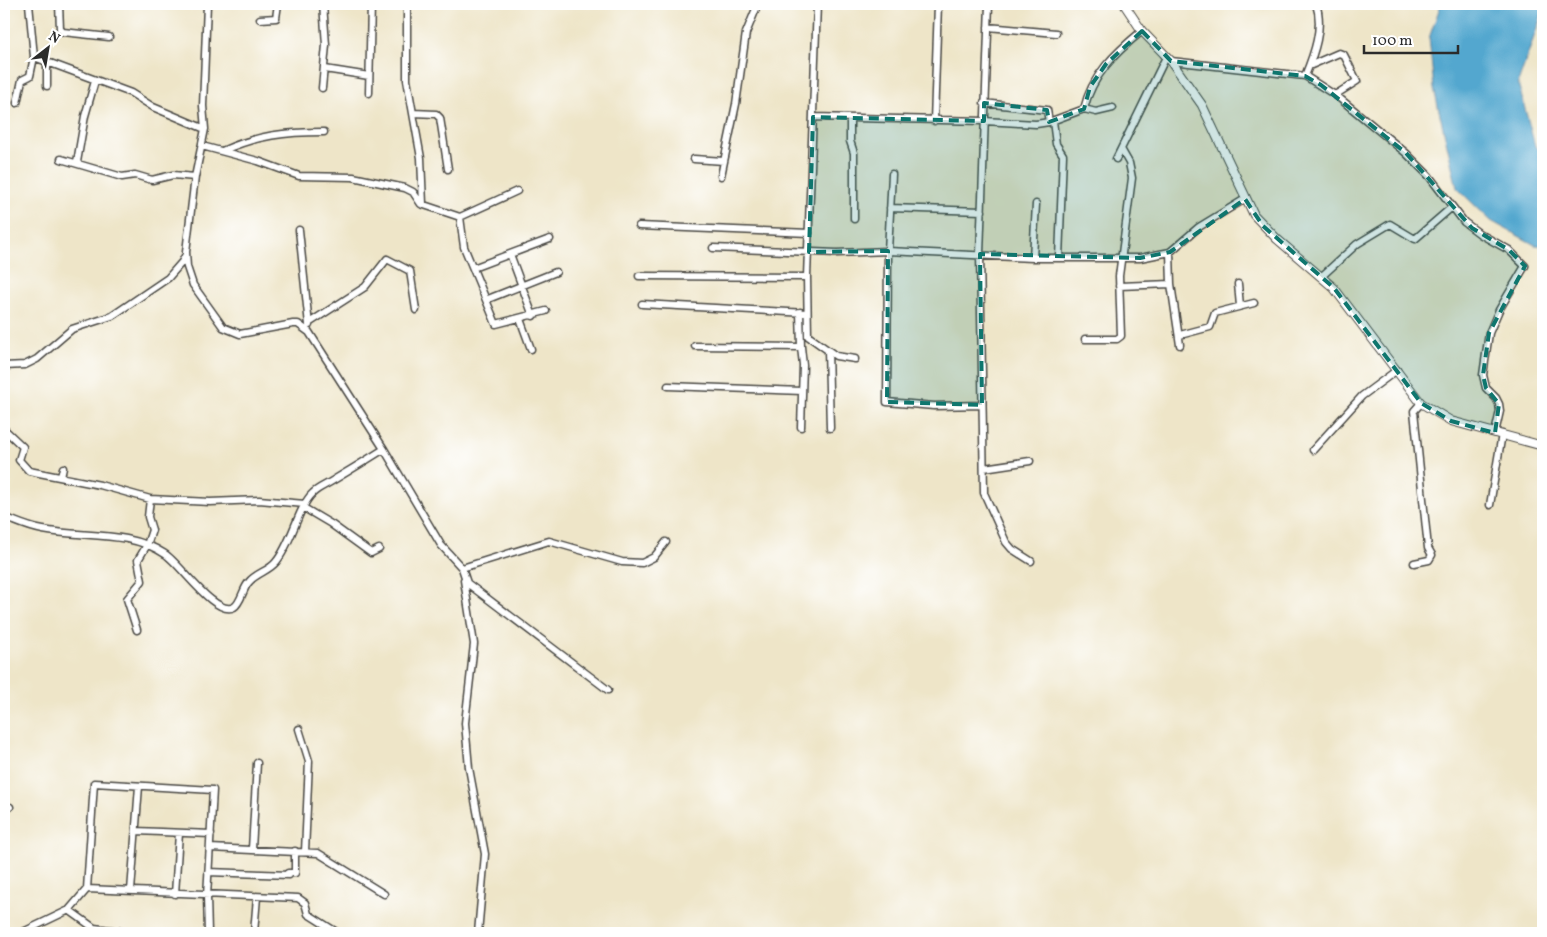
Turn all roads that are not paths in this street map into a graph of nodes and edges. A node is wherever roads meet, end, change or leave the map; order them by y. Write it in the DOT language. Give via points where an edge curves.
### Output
graph roads {
  1 [pos="29,4"];
  2 [pos="59,4"];
  3 [pos="207,4"];
  4 [pos="278,4"];
  5 [pos="323,4"];
  6 [pos="371,4"];
  7 [pos="407,4"];
  8 [pos="758,4"];
  9 [pos="817,4"];
  10 [pos="938,4"];
  11 [pos="989,4"];
  12 [pos="1124,4"];
  13 [pos="1316,4"];
  14 [pos="260,19"];
  15 [pos="988,27"];
  16 [pos="1142,31"];
  17 [pos="1056,33"];
  18 [pos="109,37"];
  19 [pos="34,57"];
  20 [pos="1168,59"];
  21 [pos="48,61"];
  22 [pos="1309,66"];
  23 [pos="325,69"];
  24 [pos="369,76"];
  25 [pos="1305,76"];
  26 [pos="95,81"];
  27 [pos="47,86"];
  28 [pos="322,88"];
  29 [pos="369,93"];
  30 [pos="1336,95"];
  31 [pos="17,103"];
  32 [pos="984,103"];
  33 [pos="1114,108"];
  34 [pos="1084,110"];
  35 [pos="413,113"];
  36 [pos="813,117"];
  37 [pos="850,119"];
  38 [pos="934,121"];
  39 [pos="984,121"];
  40 [pos="1051,122"];
  41 [pos="205,129"];
  42 [pos="324,132"];
  43 [pos="202,146"];
  44 [pos="1121,149"];
  45 [pos="222,151"];
  46 [pos="61,159"];
  47 [pos="694,159"];
  48 [pos="1116,159"];
  49 [pos="724,160"];
  50 [pos="77,162"];
  51 [pos="448,169"];
  52 [pos="892,174"];
  53 [pos="721,176"];
  54 [pos="195,178"];
  55 [pos="517,191"];
  56 [pos="1245,199"];
  57 [pos="423,204"];
  58 [pos="1036,204"];
  59 [pos="1452,207"];
  60 [pos="890,208"];
  61 [pos="979,211"];
  62 [pos="460,217"];
  63 [pos="854,218"];
  64 [pos="639,226"];
  65 [pos="299,230"];
  66 [pos="809,233"];
  67 [pos="550,239"];
  68 [pos="713,248"];
  69 [pos="888,251"];
  70 [pos="186,252"];
  71 [pos="809,252"];
  72 [pos="1170,252"];
  73 [pos="510,254"];
  74 [pos="980,254"];
  75 [pos="1033,258"];
  76 [pos="1059,258"];
  77 [pos="1120,258"];
  78 [pos="473,268"];
  79 [pos="556,272"];
  80 [pos="639,276"];
  81 [pos="1322,276"];
  82 [pos="807,277"];
  83 [pos="1171,284"];
  84 [pos="1238,284"];
  85 [pos="521,286"];
  86 [pos="1119,286"];
  87 [pos="488,299"];
  88 [pos="1254,303"];
  89 [pos="642,304"];
  90 [pos="1240,306"];
  91 [pos="416,310"];
  92 [pos="546,311"];
  93 [pos="804,312"];
  94 [pos="533,316"];
  95 [pos="520,319"];
  96 [pos="306,325"];
  97 [pos="1180,335"];
  98 [pos="1085,339"];
  99 [pos="1180,345"];
  100 [pos="695,346"];
  101 [pos="800,347"];
  102 [pos="531,349"];
  103 [pos="828,350"];
  104 [pos="855,359"];
  105 [pos="4,366"];
  106 [pos="1397,370"];
  107 [pos="668,386"];
  108 [pos="802,391"];
  109 [pos="1421,403"];
  110 [pos="982,405"];
  111 [pos="801,427"];
  112 [pos="830,428"];
  113 [pos="4,429"];
  114 [pos="1498,433"];
  115 [pos="1543,446"];
  116 [pos="384,449"];
  117 [pos="1313,450"];
  118 [pos="1030,461"];
  119 [pos="63,468"];
  120 [pos="984,468"];
  121 [pos="61,477"];
  122 [pos="150,499"];
  123 [pos="1490,505"];
  124 [pos="304,506"];
  125 [pos="4,518"];
  126 [pos="666,542"];
  127 [pos="147,545"];
  128 [pos="378,549"];
  129 [pos="1031,561"];
  130 [pos="1414,563"];
  131 [pos="462,568"];
  132 [pos="463,576"];
  133 [pos="137,630"];
  134 [pos="608,690"];
  135 [pos="299,729"];
  136 [pos="257,763"];
  137 [pos="139,786"];
  138 [pos="136,831"];
  139 [pos="179,833"];
  140 [pos="210,834"];
  141 [pos="210,848"];
  142 [pos="252,849"];
  143 [pos="295,851"];
  144 [pos="306,852"];
  145 [pos="208,872"];
  146 [pos="87,889"];
  147 [pos="132,891"];
  148 [pos="176,894"];
  149 [pos="384,894"];
  150 [pos="207,896"];
  151 [pos="257,897"];
  152 [pos="69,910"];
  153 [pos="22,933"];
  154 [pos="135,933"];
  155 [pos="208,933"];
  156 [pos="254,933"];
  157 [pos="338,933"];
  158 [pos="478,933"];
  1 -- 19 [label="street"];
  2 -- 18 [label="street" via="60,29 63,32"];
  3 -- 41 [label="street"];
  4 -- 14 [label="street" via="276,18"];
  5 -- 23 [label="street"];
  6 -- 24 [label="street"];
  7 -- 35 [label="street" via="407,80"];
  8 -- 49 [label="street" via="746,34"];
  9 -- 36 [label="street"];
  10 -- 38 [label="street"];
  11 -- 15 [label="street"];
  12 -- 16 [label="main road"];
  13 -- 22 [label="street" via="1320,22"];
  15 -- 17 [label="street"];
  15 -- 32 [label="street"];
  16 -- 20 [label="main road"];
  16 -- 34 [label="street" via="1106,64 1090,86"];
  19 -- 21 [label="street"];
  19 -- 31 [label="street" via="30,76 22,80"];
  20 -- 25 [label="street"];
  20 -- 44 [label="street"];
  20 -- 56 [label="main road" via="1202,105"];
  21 -- 26 [label="street"];
  21 -- 27 [label="street"];
  22 -- 25 [label="street"];
  22 -- 30 [label="street" via="1339,53 1344,56 1357,81"];
  23 -- 24 [label="street"];
  23 -- 28 [label="street"];
  24 -- 29 [label="street"];
  25 -- 30 [label="street"];
  26 -- 41 [label="street" via="131,93 153,107"];
  26 -- 50 [label="street"];
  30 -- 59 [label="street" via="1406,153 1429,176"];
  32 -- 39 [label="street"];
  32 -- 40 [label="street" via="1047,110"];
  33 -- 34 [label="street" via="1096,112"];
  34 -- 40 [label="street"];
  35 -- 51 [label="street" via="436,114 440,118"];
  35 -- 57 [label="street" via="421,158"];
  36 -- 37 [label="street"];
  36 -- 66 [label="street"];
  37 -- 38 [label="street"];
  37 -- 63 [label="street" via="854,154"];
  38 -- 39 [label="street"];
  39 -- 40 [label="street"];
  39 -- 61 [label="street"];
  40 -- 76 [label="street" via="1056,144 1063,154"];
  41 -- 43 [label="street"];
  42 -- 45 [label="street" via="280,133"];
  43 -- 45 [label="street"];
  43 -- 54 [label="street"];
  44 -- 48 [label="street"];
  44 -- 77 [label="street" via="1129,163 1132,178"];
  45 -- 57 [label="street" via="299,176 353,177 406,188"];
  46 -- 50 [label="street"];
  47 -- 49 [label="street"];
  49 -- 53 [label="street"];
  50 -- 54 [label="street" via="122,178 134,175 152,180 173,175"];
  52 -- 60 [label="street"];
  54 -- 70 [label="street"];
  55 -- 62 [label="street"];
  56 -- 72 [label="street" via="1199,227"];
  56 -- 81 [label="main road" via="1263,226"];
  57 -- 62 [label="street"];
  58 -- 75 [label="street"];
  59 -- 81 [label="street" via="1415,239 1390,224 1357,244"];
  59 -- 114 [label="street" via="1472,228 1509,250 1525,266 1489,333 1483,375 1486,388 1499,404"];
  60 -- 61 [label="street"];
  60 -- 69 [label="street"];
  61 -- 74 [label="street"];
  62 -- 78 [label="street" via="464,247"];
  64 -- 66 [label="street"];
  65 -- 96 [label="street"];
  66 -- 71 [label="street"];
  67 -- 73 [label="street"];
  68 -- 71 [label="street"];
  69 -- 71 [label="street"];
  69 -- 74 [label="street"];
  69 -- 110 [label="street" via="888,403"];
  70 -- 96 [label="street" via="193,285 223,327 240,334 292,324"];
  70 -- 105 [label="street" via="168,278 112,316 72,329 37,359 25,365"];
  71 -- 82 [label="street"];
  72 -- 77 [label="street"];
  72 -- 83 [label="street"];
  73 -- 78 [label="street"];
  73 -- 85 [label="street"];
  74 -- 75 [label="street"];
  74 -- 110 [label="street"];
  75 -- 76 [label="street"];
  76 -- 77 [label="street"];
  77 -- 86 [label="street"];
  78 -- 87 [label="street"];
  79 -- 85 [label="street"];
  80 -- 82 [label="street"];
  81 -- 106 [label="main road"];
  82 -- 93 [label="street"];
  83 -- 86 [label="street"];
  83 -- 97 [label="street"];
  84 -- 90 [label="street"];
  85 -- 87 [label="street"];
  85 -- 94 [label="street"];
  86 -- 98 [label="street" via="1120,338"];
  87 -- 95 [label="street" via="496,324"];
  88 -- 90 [label="street"];
  89 -- 93 [label="street"];
  90 -- 97 [label="street" via="1215,314 1210,327"];
  91 -- 96 [label="street" via="410,271 387,259 365,286"];
  92 -- 94 [label="street"];
  93 -- 101 [label="street"];
  93 -- 103 [label="street" via="809,338"];
  94 -- 95 [label="street"];
  95 -- 102 [label="street"];
  96 -- 116 [label="street"];
  97 -- 99 [label="street"];
  100 -- 101 [label="street"];
  101 -- 108 [label="street"];
  103 -- 104 [label="street" via="836,356"];
  103 -- 112 [label="street"];
  106 -- 109 [label="main road"];
  106 -- 117 [label="street" via="1362,396"];
  107 -- 108 [label="street"];
  108 -- 111 [label="street"];
  109 -- 114 [label="main road" via="1451,421"];
  109 -- 130 [label="street" via="1414,411 1416,448 1428,548 1432,555 1429,560"];
  110 -- 120 [label="street"];
  113 -- 121 [label="street" via="23,446 19,460 29,471"];
  114 -- 115 [label="main road"];
  114 -- 123 [label="street"];
  116 -- 124 [label="street" via="314,492"];
  116 -- 131 [label="street" via="441,545"];
  118 -- 120 [label="street"];
  119 -- 121 [label="street"];
  120 -- 129 [label="street" via="985,498 1006,542"];
  121 -- 122 [label="street"];
  122 -- 124 [label="street" via="259,500"];
  122 -- 127 [label="street" via="148,517 152,530"];
  124 -- 127 [label="street" via="292,537 276,564 250,580 239,601 231,608 224,608 204,595 181,567"];
  124 -- 128 [label="street" via="371,553"];
  125 -- 127 [label="street" via="42,530 123,538"];
  126 -- 131 [label="street" via="654,557 642,563 622,562 549,541"];
  127 -- 133 [label="street" via="138,560 141,584 127,599"];
  131 -- 132 [label="street"];
  132 -- 134 [label="street" via="466,583"];
  132 -- 158 [label="street" via="474,644 465,723 470,775 485,854"];
  135 -- 144 [label="street" via="309,761"];
  136 -- 142 [label="street"];
  137 -- 138 [label="street"];
  137 -- 140 [label="street" via="213,790"];
  137 -- 146 [label="street" via="94,782"];
  138 -- 139 [label="street"];
  138 -- 147 [label="street"];
  139 -- 140 [label="street"];
  139 -- 148 [label="street"];
  140 -- 141 [label="street"];
  141 -- 142 [label="street"];
  141 -- 145 [label="street"];
  142 -- 143 [label="street"];
  143 -- 144 [label="street"];
  143 -- 145 [label="street" via="295,873 289,875"];
  144 -- 149 [label="street" via="323,855"];
  145 -- 150 [label="street"];
  146 -- 147 [label="street"];
  146 -- 152 [label="street"];
  147 -- 148 [label="street"];
  148 -- 150 [label="street"];
  150 -- 151 [label="street"];
  150 -- 155 [label="street"];
  151 -- 156 [label="street"];
  151 -- 157 [label="street" via="301,899 308,914"];
  152 -- 153 [label="street"];
  152 -- 154 [label="street" via="94,928"];
}
